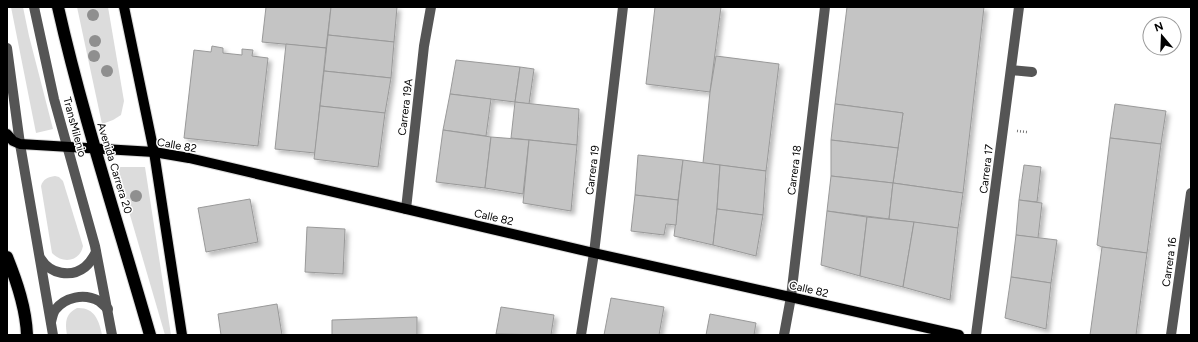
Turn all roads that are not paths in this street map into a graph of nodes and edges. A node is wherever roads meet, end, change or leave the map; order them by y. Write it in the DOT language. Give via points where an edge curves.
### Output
graph roads {
  1 [pos="34,7"];
  2 [pos="58,7"];
  3 [pos="124,7"];
  4 [pos="431,7"];
  5 [pos="623,7"];
  6 [pos="825,7"];
  7 [pos="1019,7"];
  8 [pos="7,48"];
  9 [pos="1011,70"];
  10 [pos="1032,72"];
  11 [pos="7,134"];
  12 [pos="20,144"];
  13 [pos="68,147"];
  14 [pos="95,148"];
  15 [pos="154,152"];
  16 [pos="1191,193"];
  17 [pos="406,209"];
  18 [pos="96,252"];
  19 [pos="594,253"];
  20 [pos="7,257"];
  21 [pos="40,258"];
  22 [pos="791,297"];
  23 [pos="108,309"];
  24 [pos="51,322"];
  25 [pos="27,335"];
  26 [pos="53,335"];
  27 [pos="112,335"];
  28 [pos="150,335"];
  29 [pos="182,335"];
  30 [pos="581,335"];
  31 [pos="784,335"];
  32 [pos="959,335"];
  33 [pos="976,335"];
  34 [pos="1171,335"];
  1 -- 13 [label="street, TransMilenio" via="54,99"];
  2 -- 14 [label="highway, Avenida Carrera 20"];
  3 -- 15 [label="main road"];
  4 -- 17 [label="street, Carrera 19A" via="424,46"];
  5 -- 19 [label="street, Carrera 19"];
  6 -- 22 [label="street, Carrera 18"];
  7 -- 9 [label="street, Carrera 17"];
  8 -- 12 [label="street"];
  9 -- 10 [label="street"];
  9 -- 33 [label="street, Carrera 17"];
  11 -- 12 [label="main road"];
  12 -- 13 [label="main road, Calle 82"];
  12 -- 21 [label="street"];
  13 -- 14 [label="main road, Calle 82"];
  13 -- 18 [label="street, TransMilenio"];
  14 -- 15 [label="main road, Calle 82"];
  14 -- 28 [label="highway, Avenida Carrera 20"];
  15 -- 17 [label="main road, Calle 82"];
  15 -- 29 [label="main road"];
  16 -- 34 [label="street, Carrera 16"];
  17 -- 19 [label="main road, Calle 82"];
  18 -- 21 [label="street" via="84,268 74,272 54,271 45,266"];
  18 -- 23 [label="street, TransMilenio"];
  19 -- 22 [label="main road, Calle 82"];
  19 -- 30 [label="street, Carrera 19"];
  20 -- 25 [label="highway" via="23,307"];
  21 -- 24 [label="street"];
  22 -- 31 [label="street, Carrera 18"];
  22 -- 32 [label="main road, Calle 82"];
  23 -- 24 [label="street" via="99,301 87,297 75,298 63,302 55,311"];
  23 -- 27 [label="street, TransMilenio"];
  24 -- 26 [label="street"];
}
